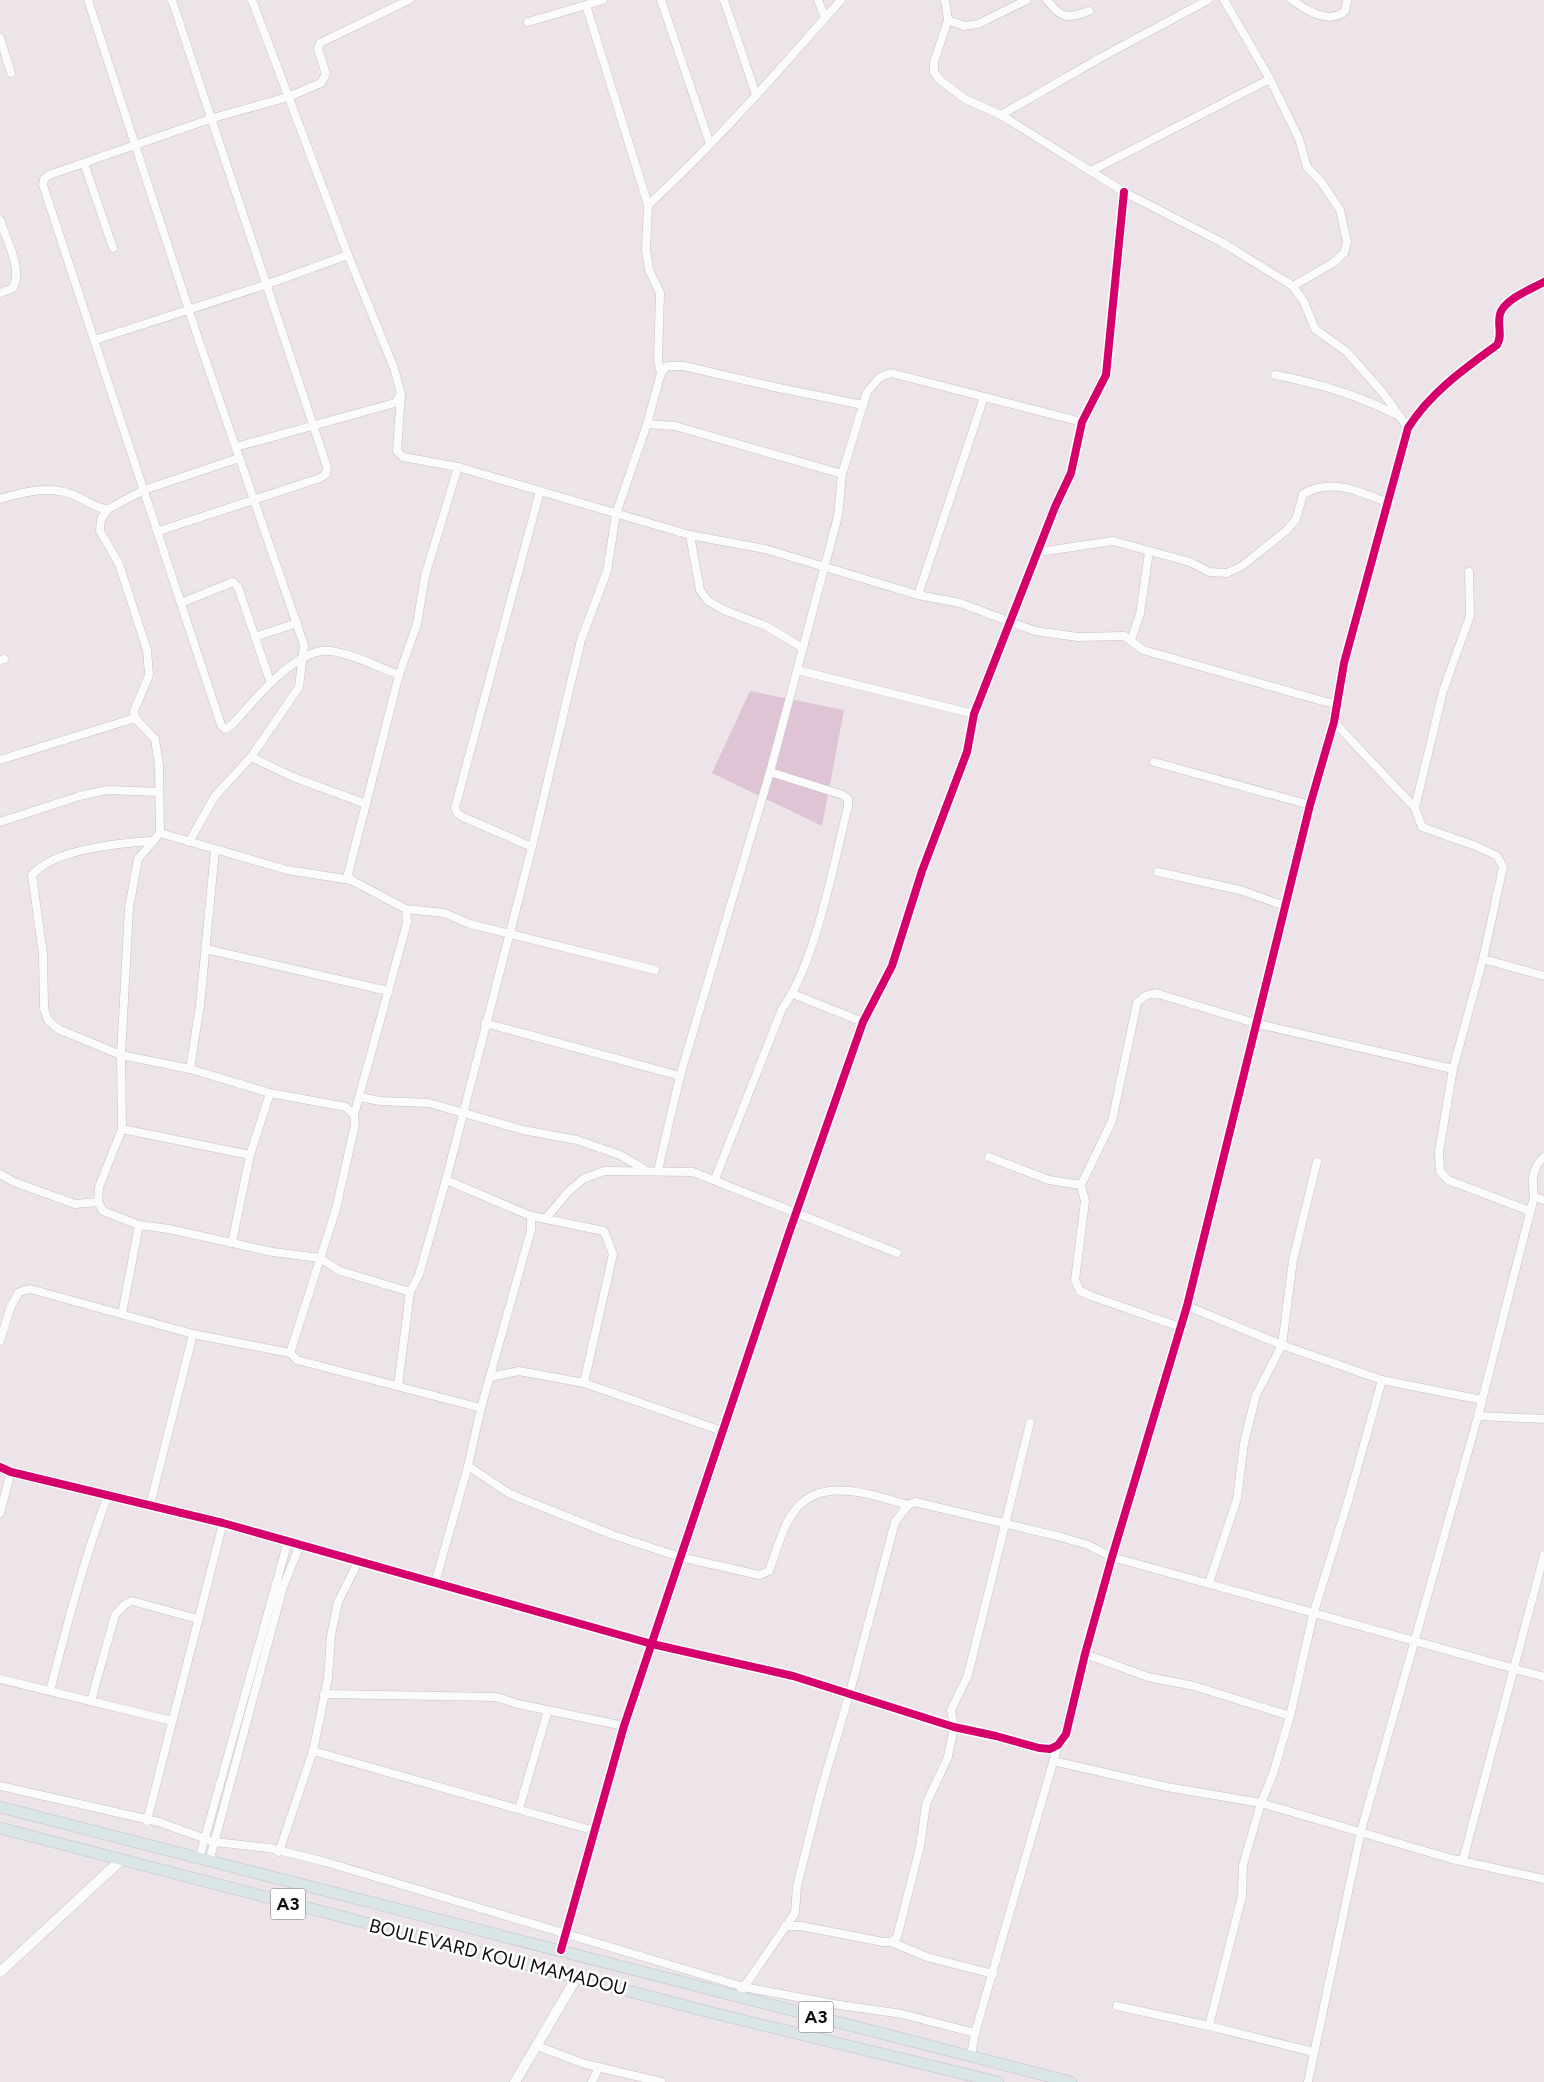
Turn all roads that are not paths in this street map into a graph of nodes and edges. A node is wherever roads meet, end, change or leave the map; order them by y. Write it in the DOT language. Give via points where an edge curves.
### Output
graph roads {
  1 [pos="88,0"];
  2 [pos="172,0"];
  3 [pos="252,0"];
  4 [pos="410,0"];
  5 [pos="603,0"];
  6 [pos="661,0"];
  7 [pos="724,0"];
  8 [pos="818,0"];
  9 [pos="841,0"];
  10 [pos="945,0"];
  11 [pos="1027,0"];
  12 [pos="1047,0"];
  13 [pos="1208,0"];
  14 [pos="1224,0"];
  15 [pos="1292,0"];
  16 [pos="1347,0"];
  17 [pos="586,5"];
  18 [pos="1089,11"];
  19 [pos="825,18"];
  20 [pos="948,20"];
  21 [pos="528,22"];
  22 [pos="0,38"];
  23 [pos="11,73"];
  24 [pos="1270,79"];
  25 [pos="756,96"];
  26 [pos="288,97"];
  27 [pos="1001,115"];
  28 [pos="213,118"];
  29 [pos="710,144"];
  30 [pos="135,147"];
  31 [pos="84,163"];
  32 [pos="1091,171"];
  33 [pos="1124,192"];
  34 [pos="648,205"];
  35 [pos="0,220"];
  36 [pos="2,231"];
  37 [pos="113,248"];
  38 [pos="348,255"];
  39 [pos="1544,282"];
  40 [pos="265,285"];
  41 [pos="1293,286"];
  42 [pos="0,293"];
  43 [pos="189,309"];
  44 [pos="95,340"];
  45 [pos="660,372"];
  46 [pos="1275,375"];
  47 [pos="401,394"];
  48 [pos="984,397"];
  49 [pos="864,404"];
  50 [pos="1399,416"];
  51 [pos="1082,422"];
  52 [pos="647,424"];
  53 [pos="314,425"];
  54 [pos="1408,428"];
  55 [pos="236,447"];
  56 [pos="239,458"];
  57 [pos="458,467"];
  58 [pos="842,474"];
  59 [pos="144,490"];
  60 [pos="540,491"];
  61 [pos="0,499"];
  62 [pos="254,501"];
  63 [pos="1388,503"];
  64 [pos="108,509"];
  65 [pos="616,514"];
  66 [pos="159,531"];
  67 [pos="690,535"];
  68 [pos="1039,552"];
  69 [pos="1149,552"];
  70 [pos="824,568"];
  71 [pos="1469,572"];
  72 [pos="918,596"];
  73 [pos="181,603"];
  74 [pos="1011,621"];
  75 [pos="297,623"];
  76 [pos="254,637"];
  77 [pos="1131,640"];
  78 [pos="803,648"];
  79 [pos="304,658"];
  80 [pos="797,670"];
  81 [pos="399,675"];
  82 [pos="270,681"];
  83 [pos="1337,705"];
  84 [pos="974,714"];
  85 [pos="135,718"];
  86 [pos="1334,722"];
  87 [pos="251,757"];
  88 [pos="0,760"];
  89 [pos="1154,762"];
  90 [pos="770,772"];
  91 [pos="159,792"];
  92 [pos="366,804"];
  93 [pos="1310,805"];
  94 [pos="1415,808"];
  95 [pos="0,822"];
  96 [pos="160,833"];
  97 [pos="152,841"];
  98 [pos="189,842"];
  99 [pos="532,847"];
  100 [pos="215,850"];
  101 [pos="1158,872"];
  102 [pos="351,880"];
  103 [pos="1285,906"];
  104 [pos="406,909"];
  105 [pos="509,934"];
  106 [pos="206,950"];
  107 [pos="1483,959"];
  108 [pos="655,970"];
  109 [pos="1544,976"];
  110 [pos="388,990"];
  111 [pos="793,994"];
  112 [pos="863,1022"];
  113 [pos="485,1023"];
  114 [pos="1258,1024"];
  115 [pos="121,1055"];
  116 [pos="1453,1068"];
  117 [pos="190,1069"];
  118 [pos="680,1076"];
  119 [pos="270,1093"];
  120 [pos="360,1097"];
  121 [pos="462,1112"];
  122 [pos="354,1115"];
  123 [pos="122,1129"];
  124 [pos="250,1155"];
  125 [pos="989,1157"];
  126 [pos="1544,1157"];
  127 [pos="1317,1162"];
  128 [pos="644,1170"];
  129 [pos="658,1170"];
  130 [pos="0,1174"];
  131 [pos="716,1179"];
  132 [pos="446,1180"];
  133 [pos="1081,1185"];
  134 [pos="1534,1197"];
  135 [pos="1544,1200"];
  136 [pos="98,1202"];
  137 [pos="1530,1211"];
  138 [pos="796,1213"];
  139 [pos="531,1216"];
  140 [pos="546,1218"];
  141 [pos="139,1225"];
  142 [pos="232,1243"];
  143 [pos="897,1253"];
  144 [pos="320,1258"];
  145 [pos="410,1292"];
  146 [pos="1186,1306"];
  147 [pos="122,1314"];
  148 [pos="1180,1327"];
  149 [pos="193,1334"];
  150 [pos="0,1341"];
  151 [pos="1282,1346"];
  152 [pos="290,1353"];
  153 [pos="490,1377"];
  154 [pos="1382,1380"];
  155 [pos="584,1382"];
  156 [pos="398,1386"];
  157 [pos="1482,1400"];
  158 [pos="481,1408"];
  159 [pos="1478,1416"];
  160 [pos="1544,1419"];
  161 [pos="1030,1424"];
  162 [pos="722,1430"];
  163 [pos="468,1466"];
  164 [pos="0,1467"];
  165 [pos="10,1472"];
  166 [pos="108,1495"];
  167 [pos="150,1505"];
  168 [pos="908,1505"];
  169 [pos="0,1512"];
  170 [pos="223,1523"];
  171 [pos="1004,1524"];
  172 [pos="288,1541"];
  173 [pos="300,1545"];
  174 [pos="1544,1555"];
  175 [pos="680,1557"];
  176 [pos="1112,1558"];
  177 [pos="358,1562"];
  178 [pos="435,1583"];
  179 [pos="1209,1583"];
  180 [pos="1313,1615"];
  181 [pos="198,1619"];
  182 [pos="1415,1643"];
  183 [pos="652,1644"];
  184 [pos="1085,1654"];
  185 [pos="1514,1670"];
  186 [pos="1544,1678"];
  187 [pos="0,1679"];
  188 [pos="50,1691"];
  189 [pos="850,1692"];
  190 [pos="324,1694"];
  191 [pos="91,1701"];
  192 [pos="548,1710"];
  193 [pos="1290,1716"];
  194 [pos="172,1720"];
  195 [pos="624,1726"];
  196 [pos="954,1727"];
  197 [pos="1058,1745"];
  198 [pos="313,1751"];
  199 [pos="1053,1761"];
  200 [pos="0,1786"];
  201 [pos="1261,1803"];
  202 [pos="0,1807"];
  203 [pos="519,1809"];
  204 [pos="146,1821"];
  205 [pos="0,1828"];
  206 [pos="595,1831"];
  207 [pos="1361,1831"];
  208 [pos="205,1839"];
  209 [pos="214,1842"];
  210 [pos="279,1852"];
  211 [pos="121,1860"];
  212 [pos="1464,1860"];
  213 [pos="204,1861"];
  214 [pos="1544,1879"];
  215 [pos="785,1926"];
  216 [pos="566,1934"];
  217 [pos="891,1942"];
  218 [pos="561,1950"];
  219 [pos="584,1956"];
  220 [pos="0,1972"];
  221 [pos="993,1974"];
  222 [pos="577,1977"];
  223 [pos="744,1987"];
  224 [pos="737,1998"];
  225 [pos="1116,2006"];
  226 [pos="1209,2026"];
  227 [pos="976,2033"];
  228 [pos="537,2046"];
  229 [pos="1313,2052"];
  230 [pos="971,2056"];
  231 [pos="599,2067"];
  232 [pos="515,2082"];
  233 [pos="592,2082"];
  234 [pos="661,2082"];
  235 [pos="998,2082"];
  236 [pos="1071,2082"];
  237 [pos="1308,2082"];
  1 -- 30 [label="street"];
  2 -- 28 [label="street"];
  3 -- 26 [label="street"];
  4 -- 26 [label="street" via="320,43 318,49 326,74 322,83"];
  5 -- 17 [label="street"];
  6 -- 29 [label="street"];
  7 -- 25 [label="street"];
  8 -- 19 [label="street"];
  9 -- 19 [label="street"];
  10 -- 20 [label="street"];
  11 -- 20 [label="street" via="978,24 964,26"];
  12 -- 18 [label="street" via="1066,17"];
  13 -- 27 [label="street"];
  14 -- 24 [label="street"];
  15 -- 16 [label="street" via="1318,15 1332,17 1345,11"];
  17 -- 21 [label="street"];
  17 -- 34 [label="street"];
  19 -- 25 [label="street"];
  20 -- 27 [label="street" via="934,62 934,72 965,99"];
  22 -- 23 [label="street"];
  24 -- 32 [label="street"];
  24 -- 41 [label="street" via="1300,139 1307,167 1322,182 1340,210 1347,242 1344,253 1333,263"];
  25 -- 29 [label="street"];
  26 -- 28 [label="street"];
  26 -- 38 [label="street"];
  27 -- 32 [label="street"];
  28 -- 30 [label="street"];
  28 -- 40 [label="street"];
  29 -- 34 [label="street"];
  30 -- 31 [label="street"];
  30 -- 43 [label="street"];
  31 -- 37 [label="street"];
  31 -- 44 [label="street" via="49,175 43,185"];
  32 -- 33 [label="street"];
  33 -- 41 [label="street" via="1223,243"];
  33 -- 51 [label="street" via="1106,375"];
  34 -- 45 [label="street" via="646,250 649,270 660,293"];
  35 -- 36 [label="street"];
  36 -- 42 [label="street" via="14,260 17,279 13,288"];
  38 -- 40 [label="street"];
  38 -- 47 [label="street" via="391,359"];
  39 -- 54 [label="street" via="1505,306 1500,315 1500,340 1424,405"];
  40 -- 43 [label="street"];
  40 -- 53 [label="street"];
  41 -- 50 [label="street" via="1304,302 1315,329 1347,352"];
  43 -- 44 [label="street"];
  43 -- 55 [label="street"];
  44 -- 59 [label="street"];
  45 -- 49 [label="street" via="667,366 684,366 774,388"];
  45 -- 52 [label="street"];
  46 -- 50 [label="street" via="1318,383 1370,401"];
  47 -- 53 [label="street" via="395,403"];
  47 -- 57 [label="street" via="397,451 403,457"];
  48 -- 49 [label="street" via="890,373 880,377 867,392"];
  48 -- 51 [label="street"];
  48 -- 72 [label="street"];
  49 -- 58 [label="street"];
  50 -- 54 [label="street"];
  51 -- 68 [label="street" via="1071,473"];
  52 -- 58 [label="street" via="675,426"];
  52 -- 65 [label="street"];
  53 -- 55 [label="street"];
  53 -- 62 [label="street" via="327,467 326,474"];
  54 -- 63 [label="street"];
  55 -- 56 [label="street"];
  56 -- 59 [label="street"];
  56 -- 62 [label="street"];
  57 -- 60 [label="street"];
  57 -- 81 [label="street" via="425,576 417,624"];
  58 -- 70 [label="street" via="838,516"];
  59 -- 64 [label="street"];
  59 -- 66 [label="street"];
  60 -- 65 [label="street"];
  60 -- 99 [label="street" via="455,808 463,817"];
  61 -- 64 [label="street" via="46,489 80,498 94,508"];
  62 -- 66 [label="street"];
  62 -- 75 [label="street"];
  63 -- 69 [label="street" via="1358,490 1316,487 1303,494 1296,519 1287,530 1242,566 1227,573 1209,572 1190,562"];
  63 -- 83 [label="street" via="1344,663"];
  64 -- 85 [label="street" via="101,519 100,531 120,564 147,650 149,675 134,711"];
  65 -- 67 [label="street"];
  65 -- 99 [label="street" via="607,572 581,640"];
  66 -- 73 [label="street"];
  67 -- 70 [label="street" via="764,550"];
  67 -- 78 [label="street" via="700,590 708,601 766,626"];
  68 -- 69 [label="street" via="1113,540"];
  68 -- 74 [label="street"];
  69 -- 77 [label="street" via="1140,614"];
  70 -- 72 [label="street"];
  70 -- 78 [label="street"];
  71 -- 94 [label="street" via="1470,616 1443,691"];
  72 -- 74 [label="street" via="960,603"];
  73 -- 76 [label="street" via="233,582 238,587"];
  73 -- 82 [label="street" via="225,729"];
  74 -- 77 [label="street" via="1044,632 1078,637 1124,636"];
  74 -- 84 [label="street"];
  75 -- 76 [label="street"];
  75 -- 79 [label="street" via="304,645"];
  76 -- 82 [label="street"];
  77 -- 83 [label="street" via="1143,650"];
  78 -- 80 [label="street"];
  79 -- 81 [label="street" via="322,651 341,654"];
  79 -- 82 [label="street"];
  79 -- 87 [label="street" via="299,687"];
  80 -- 84 [label="street"];
  80 -- 90 [label="street"];
  81 -- 92 [label="street"];
  83 -- 86 [label="street"];
  84 -- 112 [label="street" via="967,752 922,871 892,966"];
  85 -- 88 [label="street"];
  85 -- 91 [label="street" via="155,739"];
  86 -- 93 [label="street"];
  86 -- 94 [label="street"];
  87 -- 92 [label="street" via="293,777"];
  87 -- 98 [label="street" via="216,796"];
  89 -- 93 [label="street"];
  90 -- 111 [label="street" via="843,795 848,800 815,932"];
  90 -- 118 [label="street"];
  91 -- 95 [label="street" via="108,790"];
  91 -- 96 [label="street"];
  92 -- 102 [label="street" via="348,874"];
  93 -- 103 [label="street"];
  94 -- 107 [label="street" via="1422,827 1476,846 1496,856 1503,867"];
  96 -- 97 [label="street"];
  96 -- 98 [label="street"];
  97 -- 115 [label="street" via="138,859 129,908"];
  97 -- 115 [label="street" via="115,844 64,856 38,868 32,875 43,954 44,1008 48,1020 58,1029"];
  98 -- 100 [label="street"];
  99 -- 105 [label="street"];
  100 -- 102 [label="street" via="287,870"];
  100 -- 106 [label="street"];
  101 -- 103 [label="street" via="1240,890"];
  102 -- 104 [label="street"];
  103 -- 114 [label="street"];
  104 -- 105 [label="street" via="444,913"];
  104 -- 110 [label="street" via="407,923"];
  105 -- 108 [label="street"];
  105 -- 113 [label="street"];
  106 -- 110 [label="street"];
  106 -- 117 [label="street"];
  107 -- 109 [label="street"];
  107 -- 116 [label="street"];
  110 -- 120 [label="street"];
  111 -- 112 [label="street"];
  111 -- 131 [label="street" via="782,1009"];
  112 -- 138 [label="street"];
  113 -- 118 [label="street"];
  113 -- 121 [label="street"];
  114 -- 116 [label="street"];
  114 -- 133 [label="street" via="1155,993 1137,1003 1112,1122"];
  114 -- 146 [label="street"];
  115 -- 117 [label="street"];
  115 -- 123 [label="street"];
  116 -- 137 [label="street" via="1439,1152 1440,1171 1448,1180"];
  117 -- 119 [label="street"];
  118 -- 129 [label="street"];
  119 -- 122 [label="street" via="346,1107"];
  119 -- 124 [label="street"];
  120 -- 121 [label="street" via="428,1103"];
  120 -- 122 [label="street"];
  121 -- 128 [label="street" via="523,1130 577,1140 620,1155"];
  121 -- 132 [label="street"];
  122 -- 144 [label="street" via="356,1124 336,1209"];
  123 -- 124 [label="street"];
  123 -- 136 [label="street" via="99,1187"];
  124 -- 142 [label="street"];
  125 -- 133 [label="street" via="1049,1180"];
  126 -- 134 [label="street" via="1532,1177"];
  127 -- 151 [label="street" via="1293,1260"];
  128 -- 129 [label="street"];
  128 -- 140 [label="street" via="604,1171 583,1179"];
  129 -- 131 [label="street" via="693,1172"];
  130 -- 136 [label="street" via="74,1204"];
  131 -- 138 [label="street"];
  132 -- 139 [label="street"];
  132 -- 145 [label="street" via="420,1275"];
  133 -- 148 [label="street" via="1085,1201 1075,1280 1080,1291"];
  134 -- 135 [label="street"];
  134 -- 137 [label="street"];
  136 -- 141 [label="street" via="103,1211"];
  137 -- 157 [label="street"];
  138 -- 143 [label="street"];
  138 -- 162 [label="street"];
  139 -- 140 [label="street"];
  139 -- 153 [label="street" via="531,1230"];
  140 -- 155 [label="street" via="604,1231 613,1254"];
  141 -- 142 [label="street"];
  141 -- 147 [label="street"];
  142 -- 144 [label="street"];
  144 -- 145 [label="street" via="340,1271"];
  144 -- 152 [label="street"];
  145 -- 156 [label="street"];
  146 -- 148 [label="street"];
  146 -- 151 [label="street"];
  147 -- 149 [label="street"];
  147 -- 150 [label="street" via="30,1289 19,1292"];
  148 -- 176 [label="street"];
  149 -- 152 [label="street"];
  149 -- 167 [label="street"];
  151 -- 154 [label="street"];
  151 -- 179 [label="street" via="1256,1395 1244,1443 1237,1499"];
  152 -- 156 [label="street" via="297,1360"];
  153 -- 155 [label="street" via="519,1371"];
  153 -- 158 [label="street"];
  154 -- 157 [label="street"];
  154 -- 180 [label="street"];
  155 -- 162 [label="street"];
  156 -- 158 [label="street"];
  157 -- 159 [label="street"];
  158 -- 163 [label="street"];
  159 -- 160 [label="street"];
  159 -- 182 [label="street"];
  161 -- 171 [label="street"];
  162 -- 175 [label="street"];
  163 -- 175 [label="street" via="510,1494 613,1535"];
  163 -- 178 [label="street"];
  164 -- 165 [label="street"];
  165 -- 166 [label="street"];
  165 -- 169 [label="street"];
  166 -- 167 [label="street"];
  166 -- 188 [label="street" via="92,1537"];
  167 -- 170 [label="street"];
  168 -- 171 [label="street" via="922,1502"];
  168 -- 175 [label="street" via="853,1490 823,1491 797,1506 788,1521 770,1571 759,1575"];
  168 -- 189 [label="street" via="895,1522"];
  170 -- 172 [label="street"];
  170 -- 181 [label="street"];
  171 -- 176 [label="street" via="1088,1545"];
  171 -- 196 [label="street" via="968,1675 951,1710"];
  172 -- 173 [label="street"];
  172 -- 208 [label="street"];
  173 -- 177 [label="street"];
  173 -- 209 [label="street" via="283,1588"];
  174 -- 185 [label="street"];
  175 -- 183 [label="street"];
  176 -- 179 [label="street"];
  176 -- 184 [label="street"];
  177 -- 178 [label="street"];
  177 -- 190 [label="street" via="338,1602"];
  178 -- 183 [label="street"];
  179 -- 180 [label="street"];
  180 -- 182 [label="street"];
  180 -- 193 [label="street"];
  181 -- 191 [label="street" via="132,1601 124,1605 115,1615"];
  181 -- 194 [label="street"];
  182 -- 185 [label="street"];
  182 -- 207 [label="street"];
  183 -- 189 [label="street"];
  183 -- 195 [label="street"];
  184 -- 193 [label="street" via="1148,1677 1194,1686"];
  184 -- 197 [label="street" via="1066,1734"];
  185 -- 186 [label="street"];
  185 -- 212 [label="street"];
  187 -- 188 [label="street"];
  188 -- 191 [label="street"];
  189 -- 196 [label="street"];
  189 -- 215 [label="street" via="820,1796 798,1886 795,1913"];
  190 -- 192 [label="street" via="496,1697"];
  190 -- 198 [label="street"];
  191 -- 194 [label="street"];
  192 -- 195 [label="street"];
  192 -- 203 [label="street"];
  193 -- 201 [label="street" via="1274,1774"];
  194 -- 204 [label="street"];
  195 -- 206 [label="street"];
  196 -- 197 [label="street" via="1039,1748 1050,1749"];
  196 -- 217 [label="street" via="948,1757 926,1804 920,1847 900,1930"];
  197 -- 199 [label="street"];
  198 -- 203 [label="street"];
  198 -- 210 [label="street"];
  199 -- 201 [label="street" via="1167,1787"];
  199 -- 221 [label="street"];
  200 -- 204 [label="street"];
  201 -- 207 [label="street"];
  201 -- 226 [label="street" via="1243,1865 1242,1896"];
  202 -- 213 [label="main road, BOULEVARD KOUI MAMADOU / A3"];
  203 -- 206 [label="street"];
  204 -- 208 [label="street" via="159,1822"];
  205 -- 211 [label="main road, BOULEVARD KOUI MAMADOU / A3"];
  206 -- 216 [label="street"];
  207 -- 212 [label="street"];
  207 -- 229 [label="street"];
  208 -- 209 [label="street"];
  208 -- 213 [label="street"];
  209 -- 210 [label="street"];
  209 -- 213 [label="street"];
  210 -- 216 [label="street" via="340,1866"];
  211 -- 220 [label="street"];
  211 -- 222 [label="main road, BOULEVARD KOUI MAMADOU / A3"];
  212 -- 214 [label="street"];
  213 -- 218 [label="main road, BOULEVARD KOUI MAMADOU / A3"];
  215 -- 217 [label="street"];
  215 -- 223 [label="street"];
  216 -- 218 [label="street"];
  216 -- 223 [label="street"];
  217 -- 221 [label="street" via="928,1957"];
  218 -- 219 [label="main road, BOULEVARD KOUI MAMADOU / A3"];
  219 -- 222 [label="main road"];
  219 -- 224 [label="main road, BOULEVARD KOUI MAMADOU / A3"];
  221 -- 227 [label="street"];
  222 -- 228 [label="street"];
  222 -- 235 [label="main road, BOULEVARD KOUI MAMADOU / A3"];
  223 -- 224 [label="street"];
  223 -- 227 [label="street" via="902,2014"];
  224 -- 230 [label="main road, BOULEVARD KOUI MAMADOU / A3"];
  225 -- 226 [label="street"];
  226 -- 229 [label="street"];
  227 -- 230 [label="street"];
  228 -- 231 [label="street"];
  228 -- 232 [label="street"];
  229 -- 237 [label="street"];
  230 -- 236 [label="main road, BOULEVARD KOUI MAMADOU / A3"];
  231 -- 233 [label="street"];
  231 -- 234 [label="street"];
}
